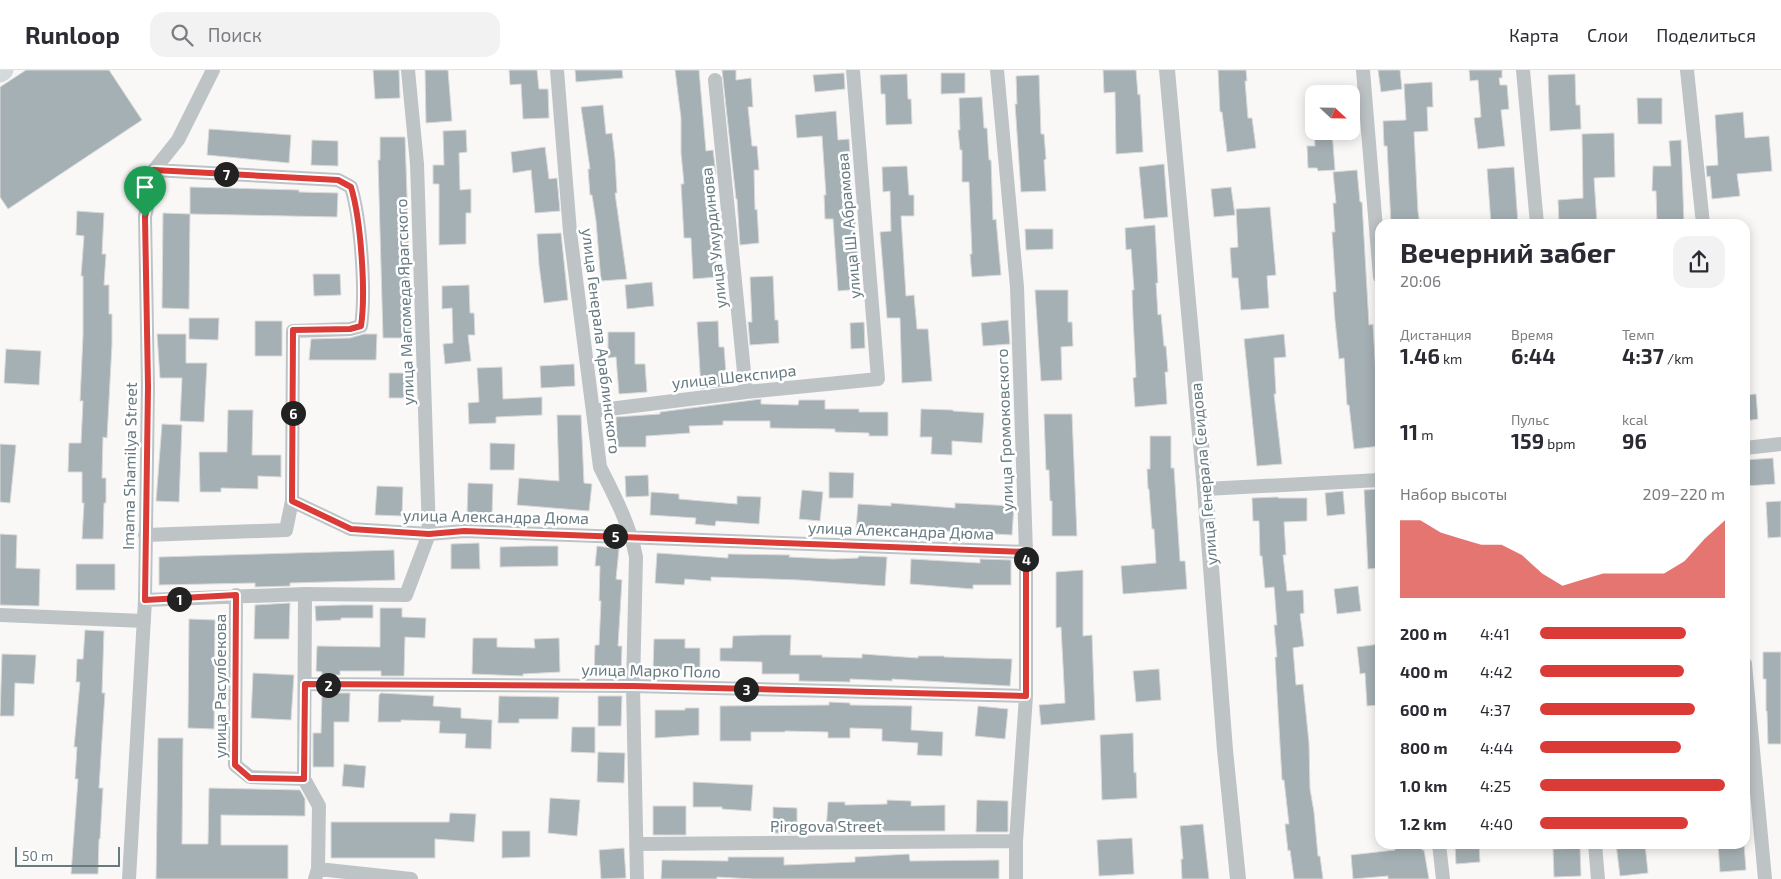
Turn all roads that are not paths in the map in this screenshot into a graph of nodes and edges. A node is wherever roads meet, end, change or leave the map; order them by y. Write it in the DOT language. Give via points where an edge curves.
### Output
graph roads {
  1 [pos="3,70"];
  2 [pos="213,70"];
  3 [pos="408,70"];
  4 [pos="557,70"];
  5 [pos="853,70"];
  6 [pos="997,70"];
  7 [pos="1167,70"];
  8 [pos="1363,70"];
  9 [pos="1523,70"];
  10 [pos="1687,70"];
  11 [pos="0,72"];
  12 [pos="715,80"];
  13 [pos="154,170"];
  14 [pos="1375,219"];
  15 [pos="1537,219"];
  16 [pos="1702,219"];
  17 [pos="878,379"];
  18 [pos="746,392"];
  19 [pos="593,411"];
  20 [pos="1781,444"];
  21 [pos="1750,447"];
  22 [pos="1375,480"];
  23 [pos="1205,489"];
  24 [pos="292,501"];
  25 [pos="429,534"];
  26 [pos="145,535"];
  27 [pos="632,537"];
  28 [pos="1026,552"];
  29 [pos="305,594"];
  30 [pos="236,595"];
  31 [pos="145,600"];
  32 [pos="0,615"];
  33 [pos="144,621"];
  34 [pos="305,684"];
  35 [pos="633,686"];
  36 [pos="1026,696"];
  37 [pos="1750,718"];
  38 [pos="304,779"];
  39 [pos="1016,841"];
  40 [pos="636,844"];
  41 [pos="1440,849"];
  42 [pos="1595,849"];
  43 [pos="316,874"];
  44 [pos="129,879"];
  45 [pos="411,879"];
  46 [pos="638,879"];
  47 [pos="1016,879"];
  48 [pos="1238,879"];
  49 [pos="1443,879"];
  50 [pos="1598,879"];
  51 [pos="1765,879"];
  1 -- 11 [label="main road"];
  2 -- 13 [label="street, Imama Shamilya Street" via="178,140"];
  3 -- 25 [label="street, улица Магомеда Ярагского" via="417,164"];
  4 -- 19 [label="street, улица Генерала Араблинского" via="570,232"];
  5 -- 17 [label="street, улица Ш. Абрамова"];
  6 -- 28 [label="street, улица Громоковского" via="1017,288"];
  7 -- 23 [label="street, улица Генерала Сеидова"];
  8 -- 14 [label="street"];
  9 -- 15 [label="street"];
  10 -- 16 [label="street"];
  12 -- 18 [label="street, улица Умурдинова"];
  13 -- 24 [label="street" via="338,180 351,187 356,204 360,252 361,326 293,330"];
  13 -- 26 [label="street, Imama Shamilya Street" via="145,217 148,386"];
  17 -- 18 [label="street, улица Шекспира"];
  18 -- 19 [label="street, улица Шекспира"];
  19 -- 27 [label="street, улица Генерала Араблинского" via="600,467"];
  20 -- 21 [label="street"];
  22 -- 23 [label="street"];
  23 -- 48 [label="street, улица Генерала Сеидова"];
  24 -- 25 [label="street, улица Александра Дюма" via="351,529"];
  24 -- 26 [label="street" via="286,530"];
  25 -- 27 [label="street, улица Александра Дюма" via="464,531"];
  25 -- 29 [label="street" via="406,595"];
  26 -- 31 [label="street, Imama Shamilya Street"];
  27 -- 28 [label="street, улица Александра Дюма"];
  27 -- 35 [label="street, улица Генерала Араблинского" via="636,557"];
  28 -- 36 [label="street, улица Громоковского"];
  29 -- 30 [label="street"];
  29 -- 34 [label="street"];
  30 -- 31 [label="street"];
  30 -- 38 [label="street, улица Расулбекова" via="235,765 250,778"];
  31 -- 33 [label="street, Imama Shamilya Street"];
  32 -- 33 [label="street"];
  33 -- 44 [label="street, Imama Shamilya Street"];
  34 -- 35 [label="street, улица Марко Поло"];
  34 -- 38 [label="street"];
  35 -- 36 [label="street, улица Марко Поло"];
  35 -- 40 [label="street, улица Генерала Араблинского"];
  36 -- 39 [label="street, улица Громоковского"];
  37 -- 51 [label="street"];
  38 -- 43 [label="street" via="319,806"];
  39 -- 40 [label="street, Pirogova Street"];
  39 -- 47 [label="street, улица Громоковского"];
  40 -- 46 [label="street, улица Генерала Араблинского"];
  41 -- 49 [label="street"];
  42 -- 50 [label="street"];
  43 -- 45 [label="street"];
}
